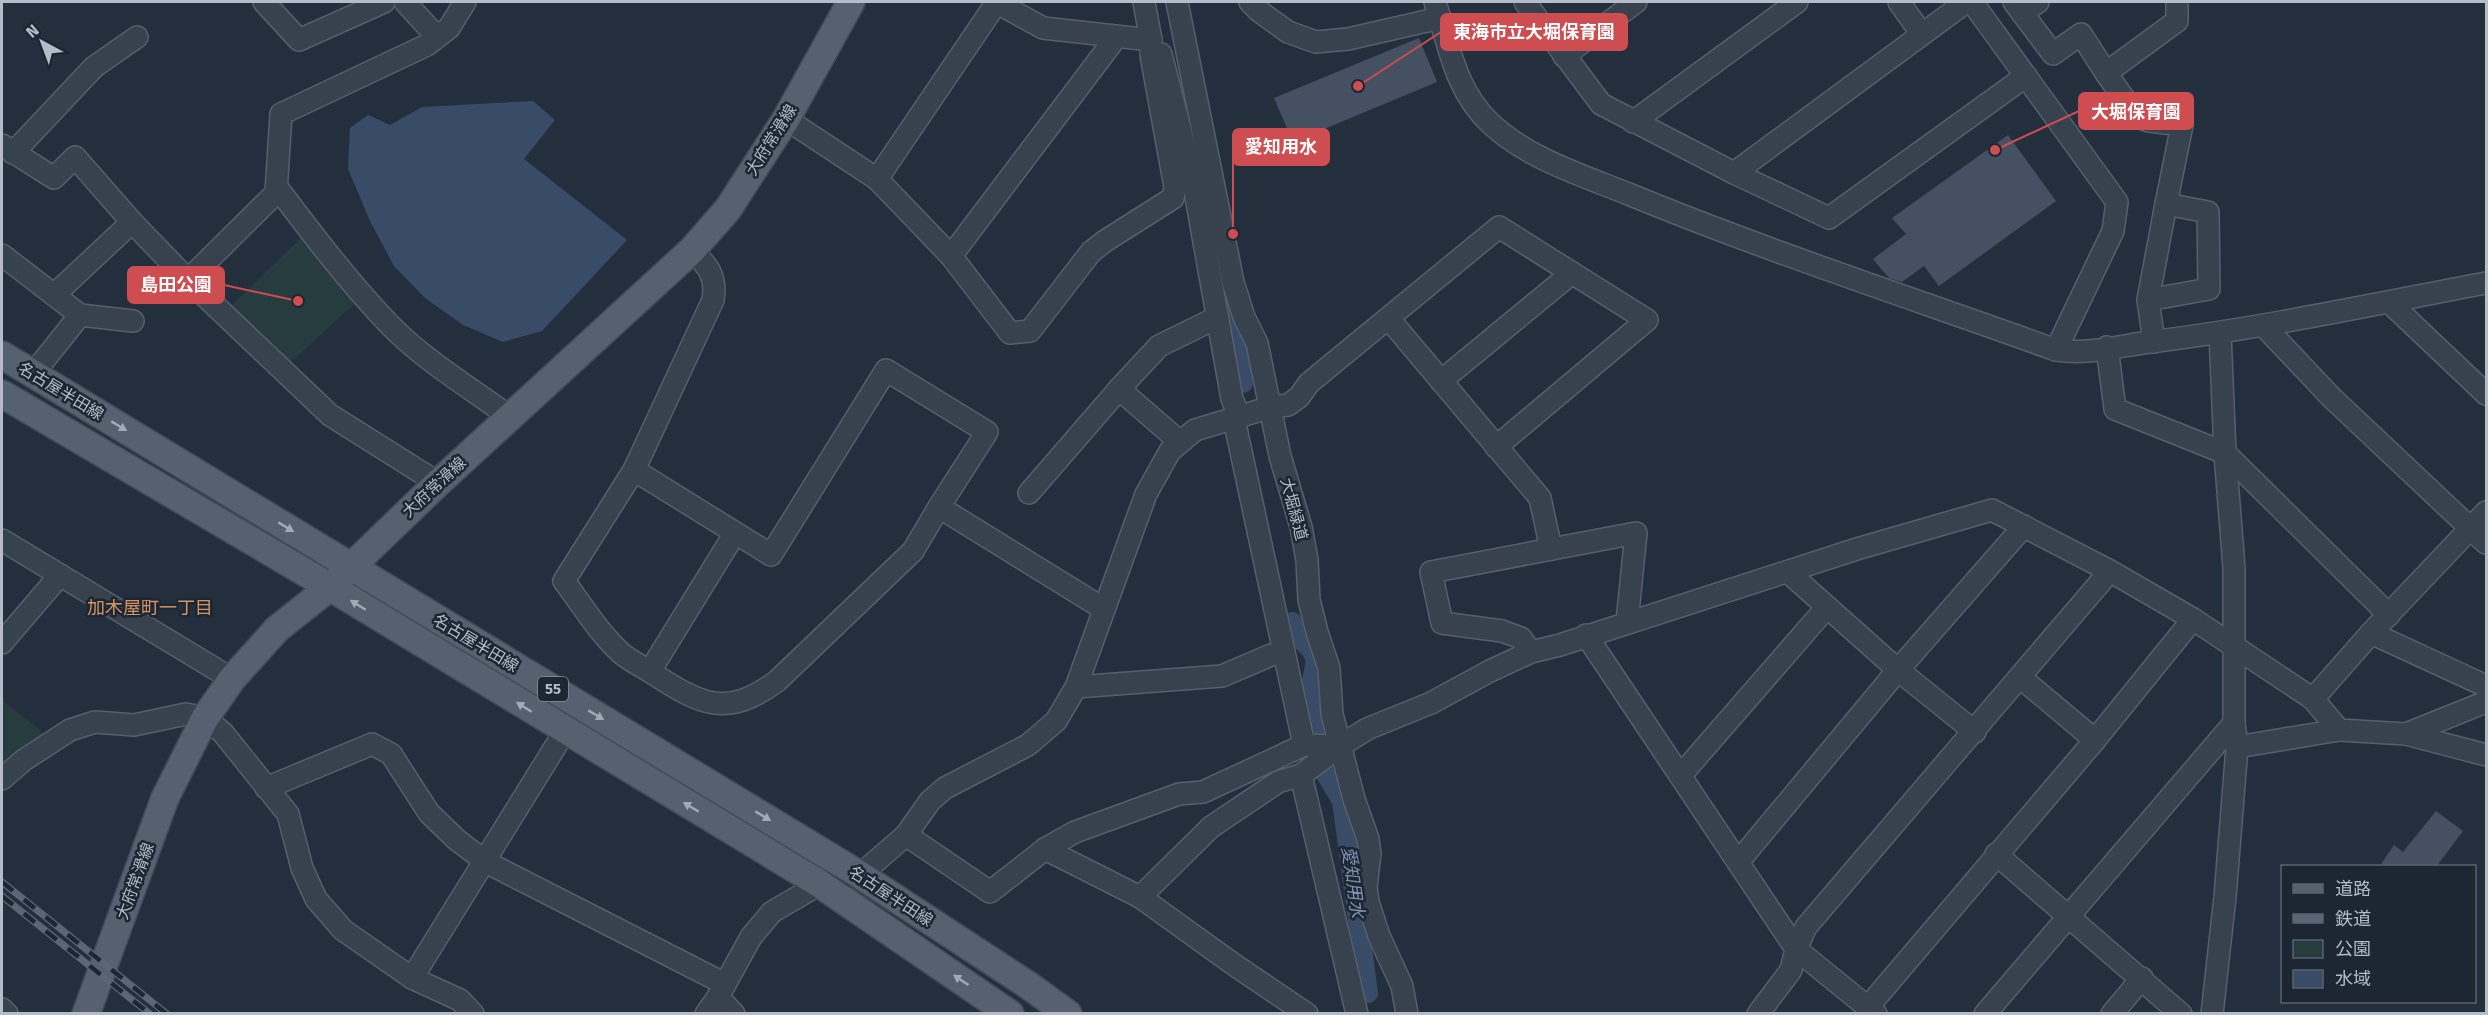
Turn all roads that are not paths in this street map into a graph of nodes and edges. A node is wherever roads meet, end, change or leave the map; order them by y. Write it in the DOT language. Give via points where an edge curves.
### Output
graph roads {
  1 [pos="264,2"];
  2 [pos="384,2"];
  3 [pos="405,2"];
  4 [pos="465,2"];
  5 [pos="851,2"];
  6 [pos="997,2"];
  7 [pos="1144,2"];
  8 [pos="1177,2"];
  9 [pos="1250,2"];
  10 [pos="1525,2"];
  11 [pos="1636,2"];
  12 [pos="1797,2"];
  13 [pos="1899,2"];
  14 [pos="1966,2"];
  15 [pos="1972,2"];
  16 [pos="2177,2"];
  17 [pos="2025,5"];
  18 [pos="1437,10"];
  19 [pos="1921,33"];
  20 [pos="1112,36"];
  21 [pos="437,37"];
  22 [pos="137,38"];
  23 [pos="1151,47"];
  24 [pos="1564,56"];
  25 [pos="2106,74"];
  26 [pos="2026,76"];
  27 [pos="786,118"];
  28 [pos="1633,122"];
  29 [pos="7,149"];
  30 [pos="1734,173"];
  31 [pos="877,179"];
  32 [pos="276,193"];
  33 [pos="2166,204"];
  34 [pos="132,222"];
  35 [pos="692,250"];
  36 [pos="2,255"];
  37 [pos="951,256"];
  38 [pos="1572,273"];
  39 [pos="188,280"];
  40 [pos="2487,283"];
  41 [pos="54,295"];
  42 [pos="2148,300"];
  43 [pos="2389,302"];
  44 [pos="80,315"];
  45 [pos="1216,318"];
  46 [pos="1389,319"];
  47 [pos="133,321"];
  48 [pos="2264,326"];
  49 [pos="2220,333"];
  50 [pos="2154,342"];
  51 [pos="2107,347"];
  52 [pos="2056,350"];
  53 [pos="2,355"];
  54 [pos="33,374"];
  55 [pos="1441,381"];
  56 [pos="1119,389"];
  57 [pos="2487,394"];
  58 [pos="5,403"];
  59 [pos="1270,407"];
  60 [pos="510,417"];
  61 [pos="1237,418"];
  62 [pos="1180,442"];
  63 [pos="1496,447"];
  64 [pos="2225,453"];
  65 [pos="634,470"];
  66 [pos="438,483"];
  67 [pos="1029,494"];
  68 [pos="939,507"];
  69 [pos="2487,512"];
  70 [pos="2024,526"];
  71 [pos="2471,528"];
  72 [pos="735,533"];
  73 [pos="2,540"];
  74 [pos="2487,543"];
  75 [pos="1551,549"];
  76 [pos="351,567"];
  77 [pos="1788,572"];
  78 [pos="2110,572"];
  79 [pos="60,575"];
  80 [pos="330,587"];
  81 [pos="1827,607"];
  82 [pos="1104,609"];
  83 [pos="2389,615"];
  84 [pos="2193,619"];
  85 [pos="1627,622"];
  86 [pos="2371,633"];
  87 [pos="1587,635"];
  88 [pos="2,643"];
  89 [pos="2235,646"];
  90 [pos="1531,652"];
  91 [pos="1271,655"];
  92 [pos="1898,670"];
  93 [pos="650,671"];
  94 [pos="2021,678"];
  95 [pos="232,679"];
  96 [pos="2487,686"];
  97 [pos="1076,687"];
  98 [pos="2313,699"];
  99 [pos="2487,702"];
  100 [pos="205,718"];
  101 [pos="2234,723"];
  102 [pos="2339,730"];
  103 [pos="565,731"];
  104 [pos="1975,732"];
  105 [pos="2406,734"];
  106 [pos="2095,740"];
  107 [pos="1304,745"];
  108 [pos="1340,746"];
  109 [pos="2237,747"];
  110 [pos="2487,755"];
  111 [pos="1300,775"];
  112 [pos="1681,775"];
  113 [pos="2,779"];
  114 [pos="266,788"];
  115 [pos="906,836"];
  116 [pos="1045,849"];
  117 [pos="1996,854"];
  118 [pos="1739,861"];
  119 [pos="486,862"];
  120 [pos="860,875"];
  121 [pos="820,884"];
  122 [pos="1140,897"];
  123 [pos="2067,917"];
  124 [pos="1796,949"];
  125 [pos="412,978"];
  126 [pos="2142,978"];
  127 [pos="716,998"];
  128 [pos="2,1009"];
  129 [pos="1872,1010"];
  130 [pos="1007,1013"];
  131 [pos="7,1014"];
  132 [pos="86,1014"];
  133 [pos="473,1014"];
  134 [pos="734,1014"];
  135 [pos="1068,1014"];
  136 [pos="1307,1014"];
  137 [pos="1357,1014"];
  138 [pos="1407,1014"];
  139 [pos="1758,1014"];
  140 [pos="1985,1014"];
  141 [pos="2112,1014"];
  142 [pos="2181,1014"];
  143 [pos="2212,1014"];
  1 -- 2 [label="street" via="299,40"];
  3 -- 21 [label="street"];
  4 -- 21 [label="street" via="449,28"];
  5 -- 27 [label="main road, 大府常滑線"];
  6 -- 20 [label="street" via="1043,28"];
  6 -- 31 [label="street"];
  7 -- 23 [label="street"];
  8 -- 59 [label="street, 大堀緑道" via="1232,276 1244,317 1257,343"];
  9 -- 18 [label="street" via="1288,32 1316,42 1348,39"];
  10 -- 24 [label="street"];
  11 -- 24 [label="street"];
  12 -- 28 [label="street"];
  13 -- 19 [label="street"];
  14 -- 19 [label="street"];
  15 -- 26 [label="street"];
  16 -- 25 [label="street" via="2177,21"];
  17 -- 25 [label="street" via="2054,54 2081,34"];
  18 -- 52 [label="street" via="1458,78 1489,123 1510,139 1556,164 1669,211"];
  19 -- 30 [label="street"];
  20 -- 23 [label="street"];
  20 -- 37 [label="street" via="1111,44"];
  21 -- 32 [label="street" via="281,114"];
  22 -- 29 [label="street" via="94,68"];
  23 -- 37 [label="street" via="1175,188 1173,198 1091,252 1030,331 1010,333"];
  23 -- 45 [label="street" via="1161,54 1193,180"];
  24 -- 28 [label="street" via="1601,104"];
  25 -- 33 [label="street" via="2137,117 2182,125"];
  26 -- 30 [label="street" via="1830,218"];
  26 -- 52 [label="street" via="2117,202 2113,231"];
  27 -- 31 [label="street"];
  27 -- 35 [label="main road, 大府常滑線" via="728,209"];
  28 -- 30 [label="street"];
  29 -- 34 [label="street" via="54,178 75,157"];
  31 -- 37 [label="street"];
  32 -- 39 [label="street"];
  32 -- 60 [label="street" via="279,190 388,323"];
  33 -- 42 [label="street"];
  33 -- 42 [label="street" via="2208,212 2210,289"];
  34 -- 39 [label="street"];
  34 -- 41 [label="street"];
  35 -- 60 [label="main road, 大府常滑線"];
  35 -- 65 [label="street" via="706,265 715,285 712,300"];
  36 -- 41 [label="street"];
  38 -- 46 [label="street" via="1499,227"];
  38 -- 55 [label="street"];
  38 -- 63 [label="street" via="1647,320"];
  39 -- 66 [label="street" via="330,415"];
  40 -- 43 [label="street"];
  41 -- 44 [label="street"];
  42 -- 50 [label="street"];
  43 -- 48 [label="street"];
  43 -- 57 [label="street"];
  44 -- 47 [label="street"];
  44 -- 54 [label="street"];
  45 -- 56 [label="street" via="1159,346"];
  45 -- 61 [label="street"];
  46 -- 55 [label="street"];
  46 -- 59 [label="street" via="1309,382 1299,397 1288,405"];
  48 -- 49 [label="street"];
  48 -- 71 [label="street" via="2331,398"];
  49 -- 50 [label="street"];
  49 -- 64 [label="street"];
  50 -- 51 [label="street"];
  51 -- 52 [label="street" via="2077,353"];
  51 -- 64 [label="street" via="2115,409"];
  53 -- 54 [label="main road, 名古屋半田線 / 55"];
  54 -- 76 [label="main road, 名古屋半田線 / 55, one-way"];
  55 -- 63 [label="street"];
  56 -- 62 [label="street"];
  56 -- 67 [label="street"];
  58 -- 80 [label="main road, 名古屋半田線 / 55"];
  59 -- 61 [label="street"];
  59 -- 108 [label="street, 大堀緑道" via="1301,527 1309,600 1329,668 1332,714"];
  60 -- 66 [label="main road, 大府常滑線"];
  61 -- 62 [label="street" via="1195,430"];
  61 -- 107 [label="street"];
  62 -- 82 [label="street" via="1162,464 1146,494"];
  63 -- 75 [label="street" via="1540,498"];
  64 -- 83 [label="street"];
  64 -- 89 [label="street" via="2234,568"];
  65 -- 72 [label="street"];
  65 -- 93 [label="street" via="564,581 622,654"];
  66 -- 76 [label="main road, 大府常滑線"];
  68 -- 72 [label="street" via="987,432 886,370 771,555"];
  68 -- 82 [label="street"];
  68 -- 93 [label="street" via="913,551 899,566 760,694 733,702 708,702 685,694"];
  69 -- 71 [label="street"];
  70 -- 77 [label="street" via="1992,510"];
  70 -- 78 [label="street"];
  70 -- 92 [label="street"];
  71 -- 74 [label="street"];
  71 -- 83 [label="street"];
  72 -- 93 [label="street"];
  73 -- 79 [label="street"];
  75 -- 85 [label="street" via="1636,533"];
  75 -- 90 [label="street" via="1431,572 1442,623 1502,631 1521,639"];
  76 -- 80 [label="main road, 大府常滑線"];
  76 -- 120 [label="main road, 名古屋半田線 / 55, one-way"];
  77 -- 81 [label="street"];
  77 -- 85 [label="street"];
  78 -- 84 [label="street"];
  78 -- 94 [label="street"];
  79 -- 88 [label="street"];
  79 -- 95 [label="street"];
  80 -- 95 [label="main road, 大府常滑線" via="277,629"];
  103 -- 80 [label="main road, 名古屋半田線 / 55, one-way"];
  81 -- 92 [label="street"];
  81 -- 112 [label="street"];
  82 -- 97 [label="street"];
  83 -- 86 [label="street"];
  84 -- 89 [label="street"];
  84 -- 106 [label="street"];
  85 -- 87 [label="street"];
  86 -- 96 [label="street"];
  86 -- 98 [label="street"];
  87 -- 90 [label="street"];
  87 -- 112 [label="street"];
  89 -- 98 [label="street"];
  89 -- 101 [label="street"];
  90 -- 108 [label="street" via="1431,703 1367,729"];
  91 -- 97 [label="street" via="1222,676"];
  92 -- 104 [label="street"];
  92 -- 118 [label="street"];
  94 -- 104 [label="street"];
  94 -- 106 [label="street"];
  95 -- 100 [label="main road, 大府常滑線"];
  97 -- 115 [label="street" via="1044,733 945,788 930,801"];
  98 -- 102 [label="street"];
  99 -- 105 [label="street"];
  100 -- 113 [label="street" via="186,714 134,725 95,722 70,730"];
  100 -- 114 [label="street" via="223,733"];
  100 -- 132 [label="main road, 大府常滑線" via="165,798"];
  101 -- 109 [label="street"];
  101 -- 123 [label="street"];
  102 -- 105 [label="street"];
  102 -- 109 [label="street"];
  103 -- 119 [label="street"];
  121 -- 103 [label="main road, 名古屋半田線 / 55, one-way"];
  104 -- 124 [label="street" via="1806,927"];
  105 -- 110 [label="street"];
  106 -- 117 [label="street"];
  107 -- 108 [label="street"];
  107 -- 116 [label="street" via="1203,792 1179,794 1075,832"];
  108 -- 111 [label="street"];
  108 -- 138 [label="street, 大堀緑道" via="1368,839 1368,902 1402,986"];
  109 -- 143 [label="street"];
  111 -- 122 [label="street" via="1278,782 1211,827"];
  111 -- 137 [label="street"];
  112 -- 118 [label="street"];
  114 -- 119 [label="street" via="372,744 391,754 429,813"];
  114 -- 125 [label="street" via="288,814 302,868 316,899 343,930"];
  115 -- 116 [label="street" via="990,892"];
  115 -- 120 [label="street"];
  116 -- 122 [label="street"];
  117 -- 123 [label="street"];
  117 -- 129 [label="street"];
  118 -- 124 [label="street"];
  119 -- 125 [label="street"];
  119 -- 127 [label="street"];
  120 -- 121 [label="street"];
  120 -- 135 [label="main road, 名古屋半田線 / 55"];
  121 -- 127 [label="street" via="772,912 751,937"];
  130 -- 121 [label="main road, 名古屋半田線 / 55, one-way"];
  122 -- 136 [label="street"];
  123 -- 126 [label="street"];
  123 -- 140 [label="street"];
  124 -- 129 [label="street"];
  124 -- 139 [label="street" via="1791,970"];
  125 -- 133 [label="street" via="460,1000"];
  126 -- 141 [label="street"];
  126 -- 142 [label="street"];
  127 -- 134 [label="street"];
  128 -- 131 [label="street"];
}
